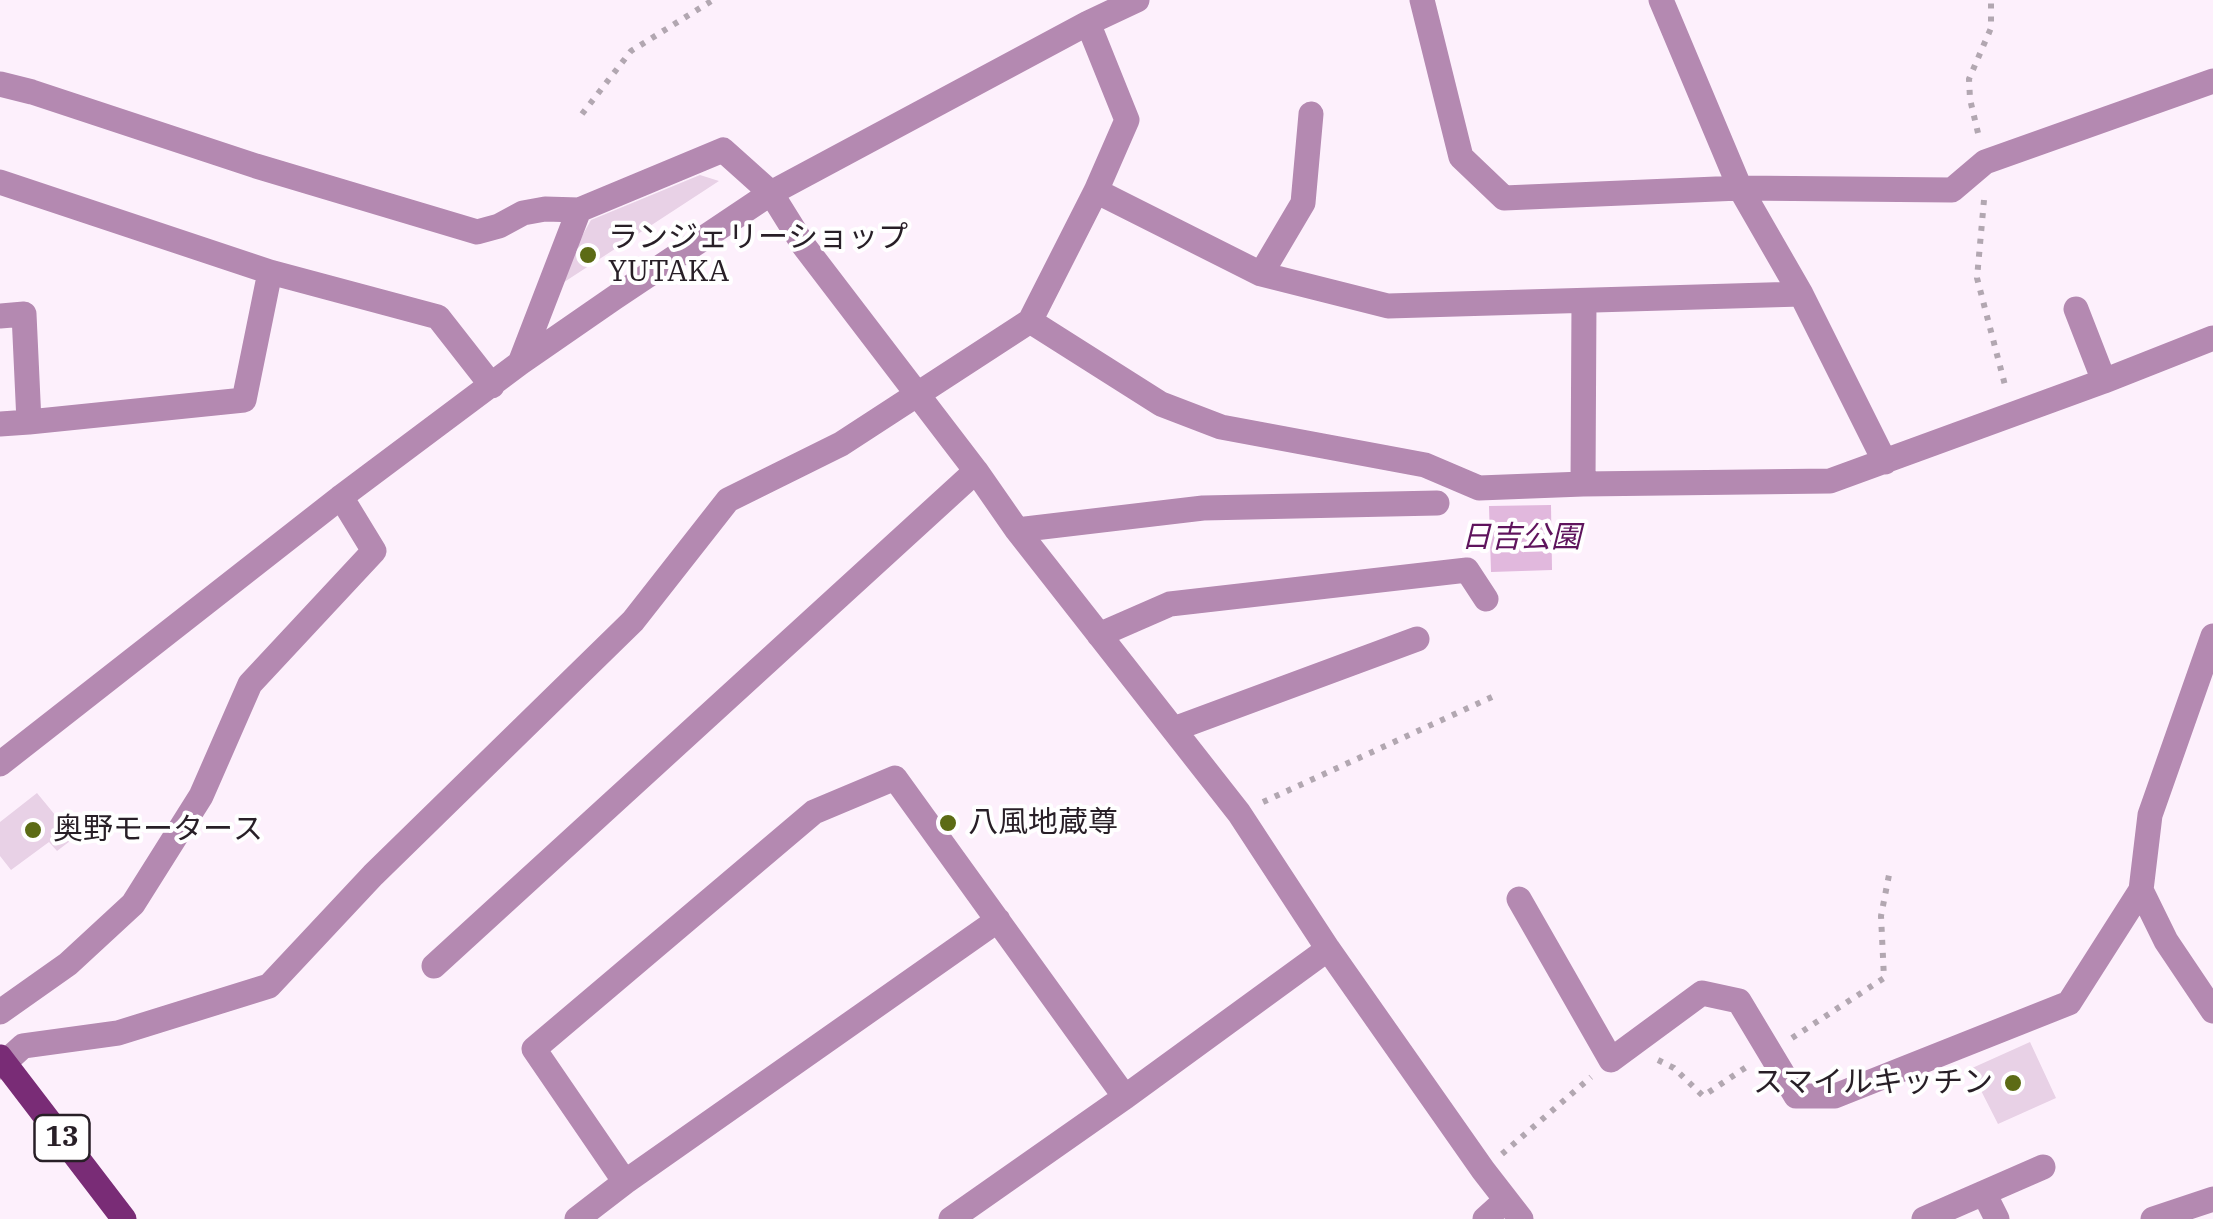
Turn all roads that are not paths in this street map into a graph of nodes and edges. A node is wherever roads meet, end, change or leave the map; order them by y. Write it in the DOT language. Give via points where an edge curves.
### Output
graph roads {
  1 [pos="1137,0"];
  2 [pos="1422,0"];
  3 [pos="1667,1"];
  4 [pos="1088,23"];
  5 [pos="2213,81"];
  6 [pos="0,84"];
  7 [pos="1312,114"];
  8 [pos="0,182"];
  9 [pos="1740,188"];
  10 [pos="1096,191"];
  11 [pos="771,193"];
  12 [pos="579,210"];
  13 [pos="270,272"];
  14 [pos="1261,274"];
  15 [pos="1801,294"];
  16 [pos="1584,300"];
  17 [pos="2076,308"];
  18 [pos="0,316"];
  19 [pos="1030,321"];
  20 [pos="2213,338"];
  21 [pos="520,363"];
  22 [pos="2104,381"];
  23 [pos="492,386"];
  24 [pos="916,394"];
  25 [pos="29,422"];
  26 [pos="0,424"];
  27 [pos="1885,462"];
  28 [pos="976,471"];
  29 [pos="1584,484"];
  30 [pos="341,497"];
  31 [pos="1437,503"];
  32 [pos="1017,530"];
  33 [pos="1486,599"];
  34 [pos="1098,635"];
  35 [pos="2213,636"];
  36 [pos="1417,638"];
  37 [pos="1174,729"];
  38 [pos="0,764"];
  39 [pos="2140,890"];
  40 [pos="1519,900"];
  41 [pos="998,920"];
  42 [pos="1328,949"];
  43 [pos="434,966"];
  44 [pos="2213,1011"];
  45 [pos="0,1012"];
  46 [pos="1,1062"];
  47 [pos="1124,1097"];
  48 [pos="2043,1167"];
  49 [pos="625,1182"];
  50 [pos="1984,1192"];
  51 [pos="2213,1198"];
  52 [pos="1514,1210"];
  53 [pos="124,1219"];
  54 [pos="576,1219"];
  55 [pos="951,1219"];
  56 [pos="1485,1219"];
  57 [pos="1924,1219"];
  58 [pos="1997,1219"];
  59 [pos="2153,1219"];
  1 -- 4 [label="street"];
  2 -- 9 [label="street" via="1461,157 1504,198"];
  3 -- 9 [label="street"];
  4 -- 10 [label="street" via="1128,120"];
  4 -- 11 [label="street"];
  5 -- 9 [label="street" via="1985,162 1952,190"];
  6 -- 12 [label="street" via="477,232 534,211"];
  7 -- 14 [label="street" via="1303,203"];
  8 -- 13 [label="street"];
  9 -- 15 [label="street"];
  10 -- 14 [label="street"];
  10 -- 19 [label="street"];
  11 -- 12 [label="street" via="724,150"];
  11 -- 21 [label="street"];
  11 -- 24 [label="street"];
  12 -- 21 [label="street"];
  13 -- 23 [label="street" via="438,317"];
  13 -- 25 [label="street" via="244,400"];
  14 -- 16 [label="street" via="1388,306"];
  15 -- 16 [label="street"];
  15 -- 27 [label="street"];
  16 -- 29 [label="street"];
  17 -- 22 [label="street"];
  18 -- 25 [label="street" via="24,314"];
  19 -- 24 [label="street"];
  19 -- 29 [label="street" via="1161,404 1221,427 1425,465 1479,488"];
  20 -- 22 [label="street"];
  21 -- 23 [label="street"];
  22 -- 27 [label="street"];
  23 -- 30 [label="street"];
  24 -- 28 [label="street"];
  24 -- 46 [label="street" via="841,444 728,500 633,621 270,986 118,1033 23,1046"];
  25 -- 26 [label="street"];
  27 -- 29 [label="street" via="1830,481"];
  28 -- 32 [label="street"];
  28 -- 43 [label="street"];
  30 -- 38 [label="street"];
  30 -- 45 [label="street" via="374,551 250,684 202,796 133,904 68,964"];
  31 -- 32 [label="street" via="1203,508"];
  32 -- 34 [label="street"];
  33 -- 34 [label="street" via="1467,570 1170,604"];
  34 -- 37 [label="street"];
  35 -- 39 [label="street" via="2150,816"];
  36 -- 37 [label="street"];
  37 -- 42 [label="street" via="1239,812"];
  39 -- 40 [label="street" via="2069,1003 1836,1096 1796,1096 1739,1001 1702,994 1620,1053"];
  39 -- 44 [label="street"];
  41 -- 47 [label="street"];
  41 -- 49 [label="street"];
  41 -- 49 [label="street" via="896,778 814,812 534,1049"];
  42 -- 47 [label="street"];
  42 -- 52 [label="street"];
  46 -- 53 [label="main road, 13"];
  47 -- 55 [label="street"];
  48 -- 50 [label="street"];
  49 -- 54 [label="street"];
  50 -- 57 [label="street"];
  50 -- 58 [label="street"];
  51 -- 59 [label="street"];
  52 -- 56 [label="street"];
}
